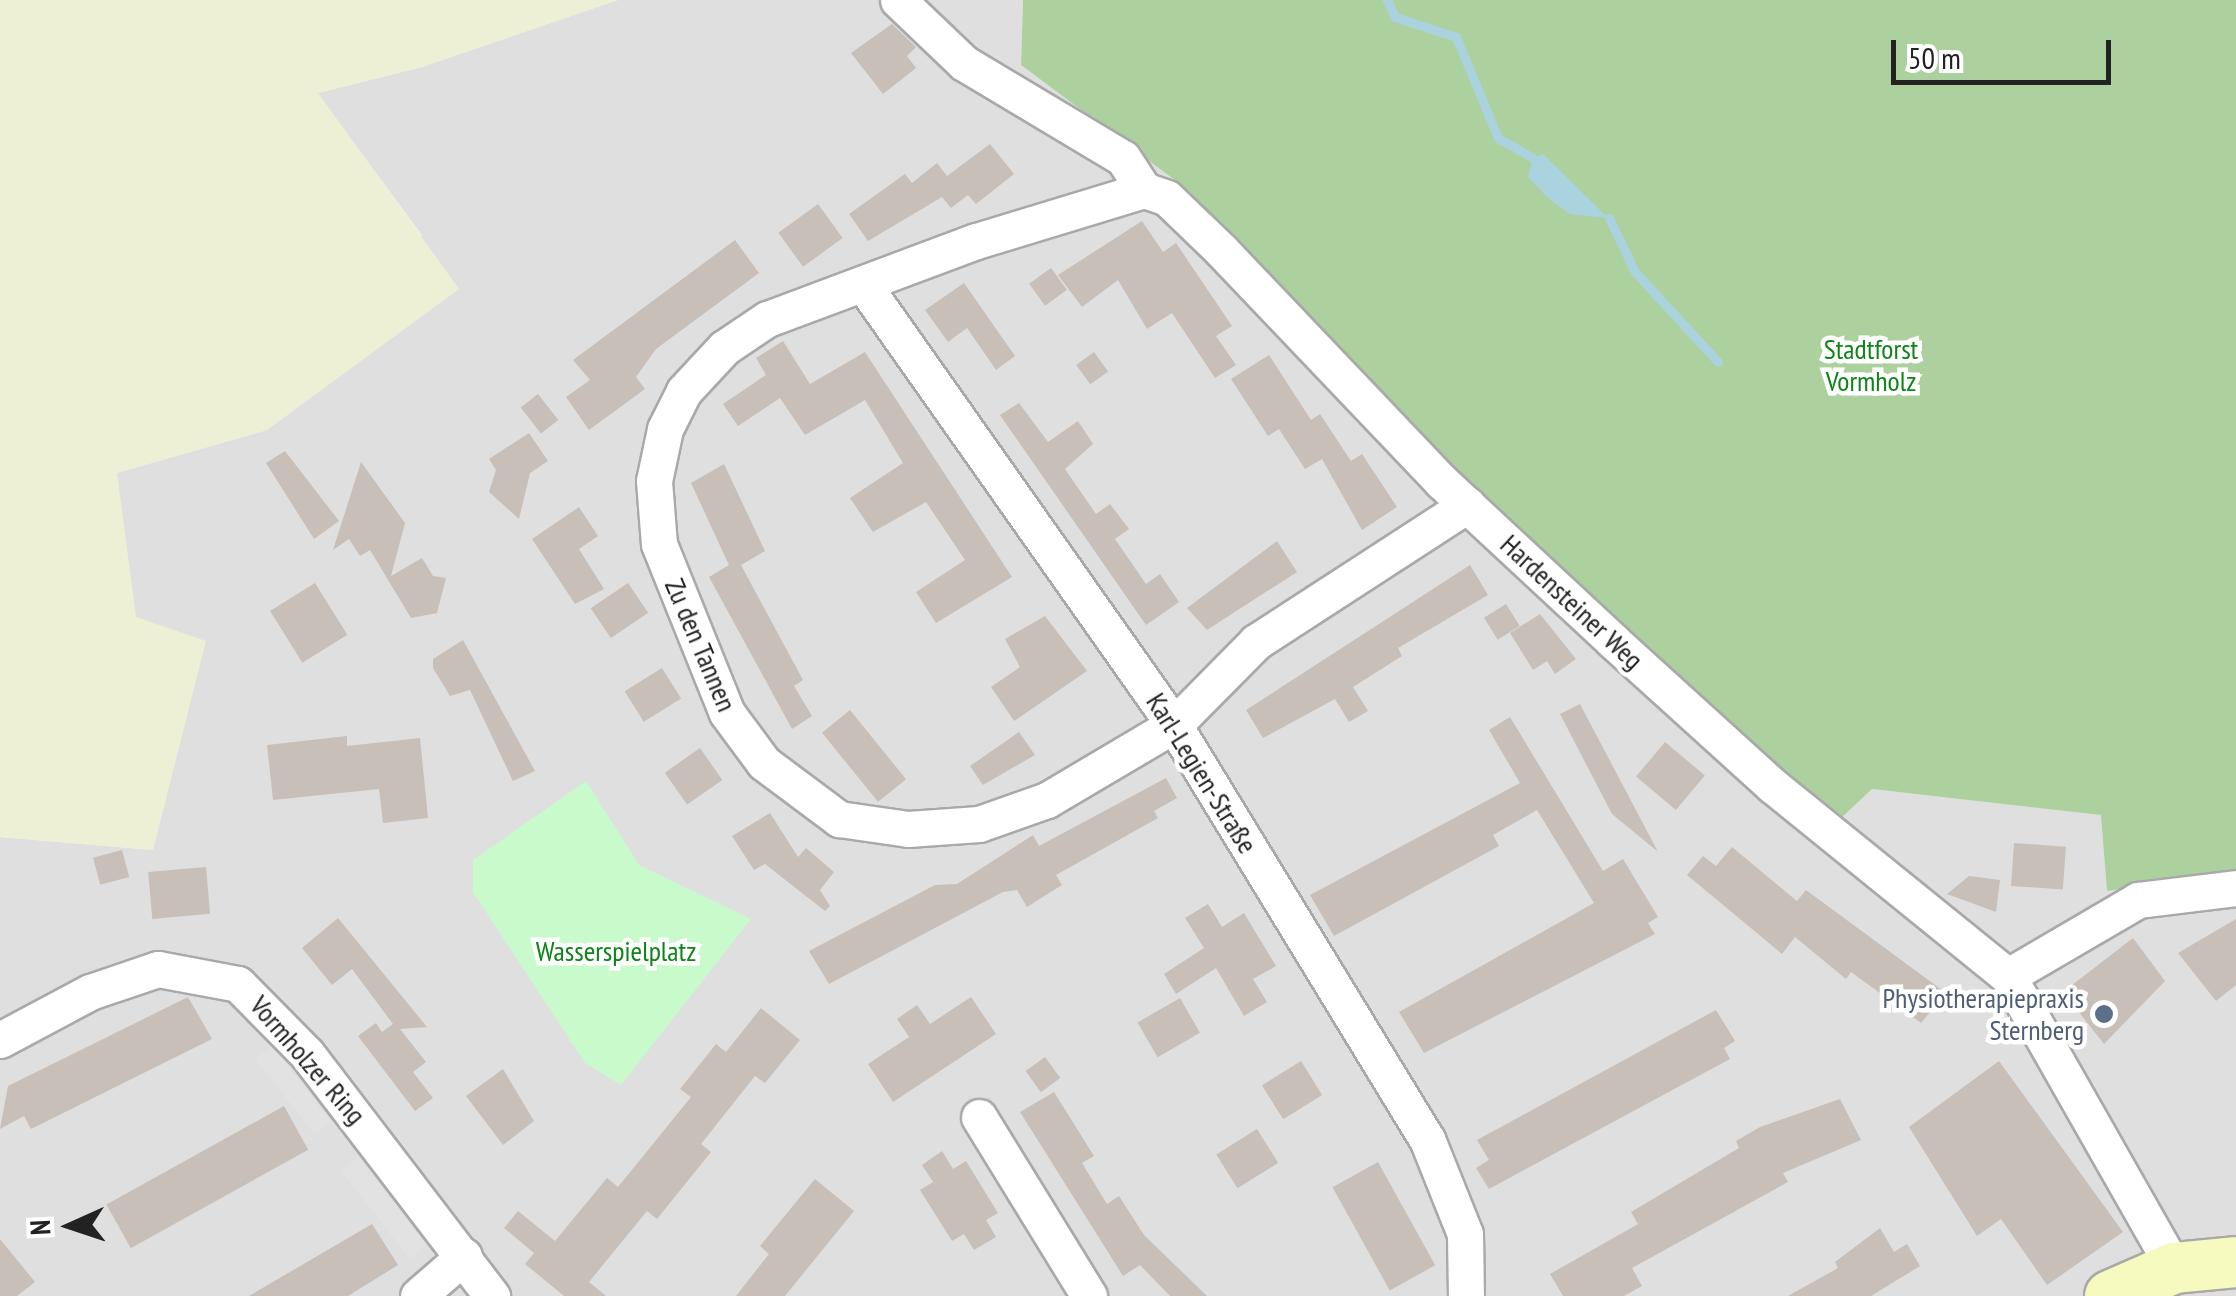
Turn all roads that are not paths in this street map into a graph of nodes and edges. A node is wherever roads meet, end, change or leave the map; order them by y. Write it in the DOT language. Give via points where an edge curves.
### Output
graph roads {
  1 [pos="898,0"];
  2 [pos="1144,190"];
  3 [pos="863,284"];
  4 [pos="1467,505"];
  5 [pos="1174,726"];
  6 [pos="2236,888"];
  7 [pos="2008,976"];
  8 [pos="0,1040"];
  9 [pos="978,1116"];
  10 [pos="464,1256"];
  11 [pos="2236,1262"];
  12 [pos="2174,1268"];
  13 [pos="418,1296"];
  14 [pos="492,1296"];
  15 [pos="1089,1296"];
  16 [pos="1466,1296"];
  17 [pos="2110,1296"];
  1 -- 2 [label="street, Hardensteiner Weg" via="964,63 1123,158"];
  2 -- 3 [label="street, Zu den Tannen"];
  2 -- 4 [label="street, Hardensteiner Weg" via="1167,198 1222,251"];
  3 -- 5 [label="street, Karl-Legien-Straße"];
  3 -- 5 [label="street, Zu den Tannen" via="767,318 724,348 684,391 665,430 654,481 659,544 727,714 764,762 839,819 908,829 979,824 1047,800"];
  4 -- 5 [label="street, Zu den Tannen" via="1256,642"];
  4 -- 7 [label="street, Hardensteiner Weg" via="1772,786"];
  5 -- 16 [label="street, Karl-Legien-Straße" via="1427,1138 1464,1234"];
  6 -- 7 [label="street" via="2138,900"];
  7 -- 12 [label="street, Hardensteiner Weg"];
  8 -- 10 [label="street, Vormholzer Ring" via="90,992 158,969 185,968 238,984 307,1054"];
  9 -- 15 [label="street"];
  10 -- 13 [label="street"];
  10 -- 14 [label="street, Vormholzer Ring"];
  11 -- 12 [label="main road"];
  12 -- 17 [label="main road"];
}
